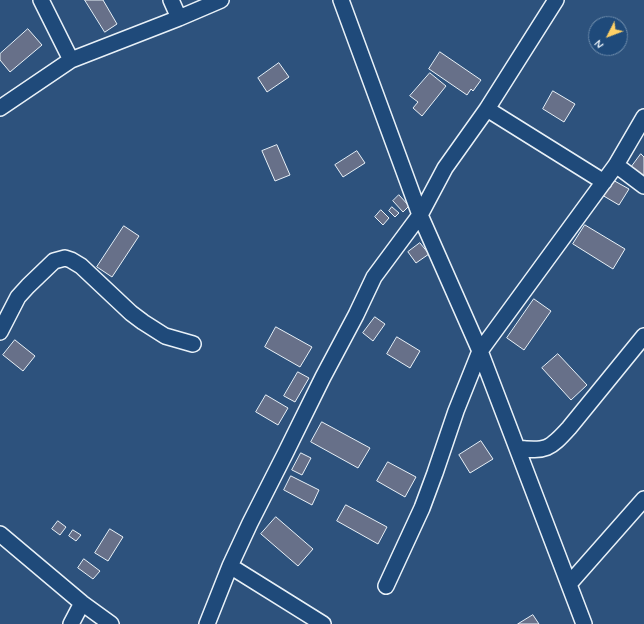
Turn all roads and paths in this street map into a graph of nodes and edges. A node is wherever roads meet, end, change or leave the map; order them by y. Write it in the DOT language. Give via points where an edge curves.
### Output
graph roads {
  1 [pos="41,0"];
  2 [pos="171,0"];
  3 [pos="221,0"];
  4 [pos="341,0"];
  5 [pos="556,0"];
  6 [pos="179,18"];
  7 [pos="71,60"];
  8 [pos="0,108"];
  9 [pos="487,109"];
  10 [pos="644,117"];
  11 [pos="616,165"];
  12 [pos="604,182"];
  13 [pos="644,186"];
  14 [pos="420,215"];
  15 [pos="0,332"];
  16 [pos="644,336"];
  17 [pos="193,344"];
  18 [pos="480,351"];
  19 [pos="517,448"];
  20 [pos="644,499"];
  21 [pos="0,534"];
  22 [pos="230,566"];
  23 [pos="569,584"];
  24 [pos="386,586"];
  25 [pos="82,603"];
  26 [pos="71,624"];
  27 [pos="111,624"];
  28 [pos="207,624"];
  29 [pos="323,624"];
  30 [pos="584,624"];
  1 -- 7 [label="street"];
  2 -- 6 [label="street"];
  3 -- 6 [label="street"];
  4 -- 14 [label="street"];
  5 -- 9 [label="street"];
  6 -- 7 [label="street"];
  7 -- 8 [label="street"];
  9 -- 12 [label="street"];
  9 -- 14 [label="street" via="445,168"];
  10 -- 11 [label="street"];
  11 -- 12 [label="street"];
  11 -- 13 [label="street"];
  12 -- 18 [label="street"];
  14 -- 18 [label="street"];
  14 -- 22 [label="street" via="374,277"];
  15 -- 17 [label="street" via="18,297 54,261 65,258 81,266 143,322 165,336"];
  16 -- 19 [label="street" via="556,442 545,450"];
  18 -- 19 [label="street"];
  18 -- 24 [label="street" via="422,508"];
  19 -- 23 [label="street"];
  20 -- 23 [label="street"];
  21 -- 25 [label="street"];
  22 -- 28 [label="street"];
  22 -- 29 [label="street"];
  23 -- 30 [label="street"];
  25 -- 26 [label="street"];
  25 -- 27 [label="street"];
}
